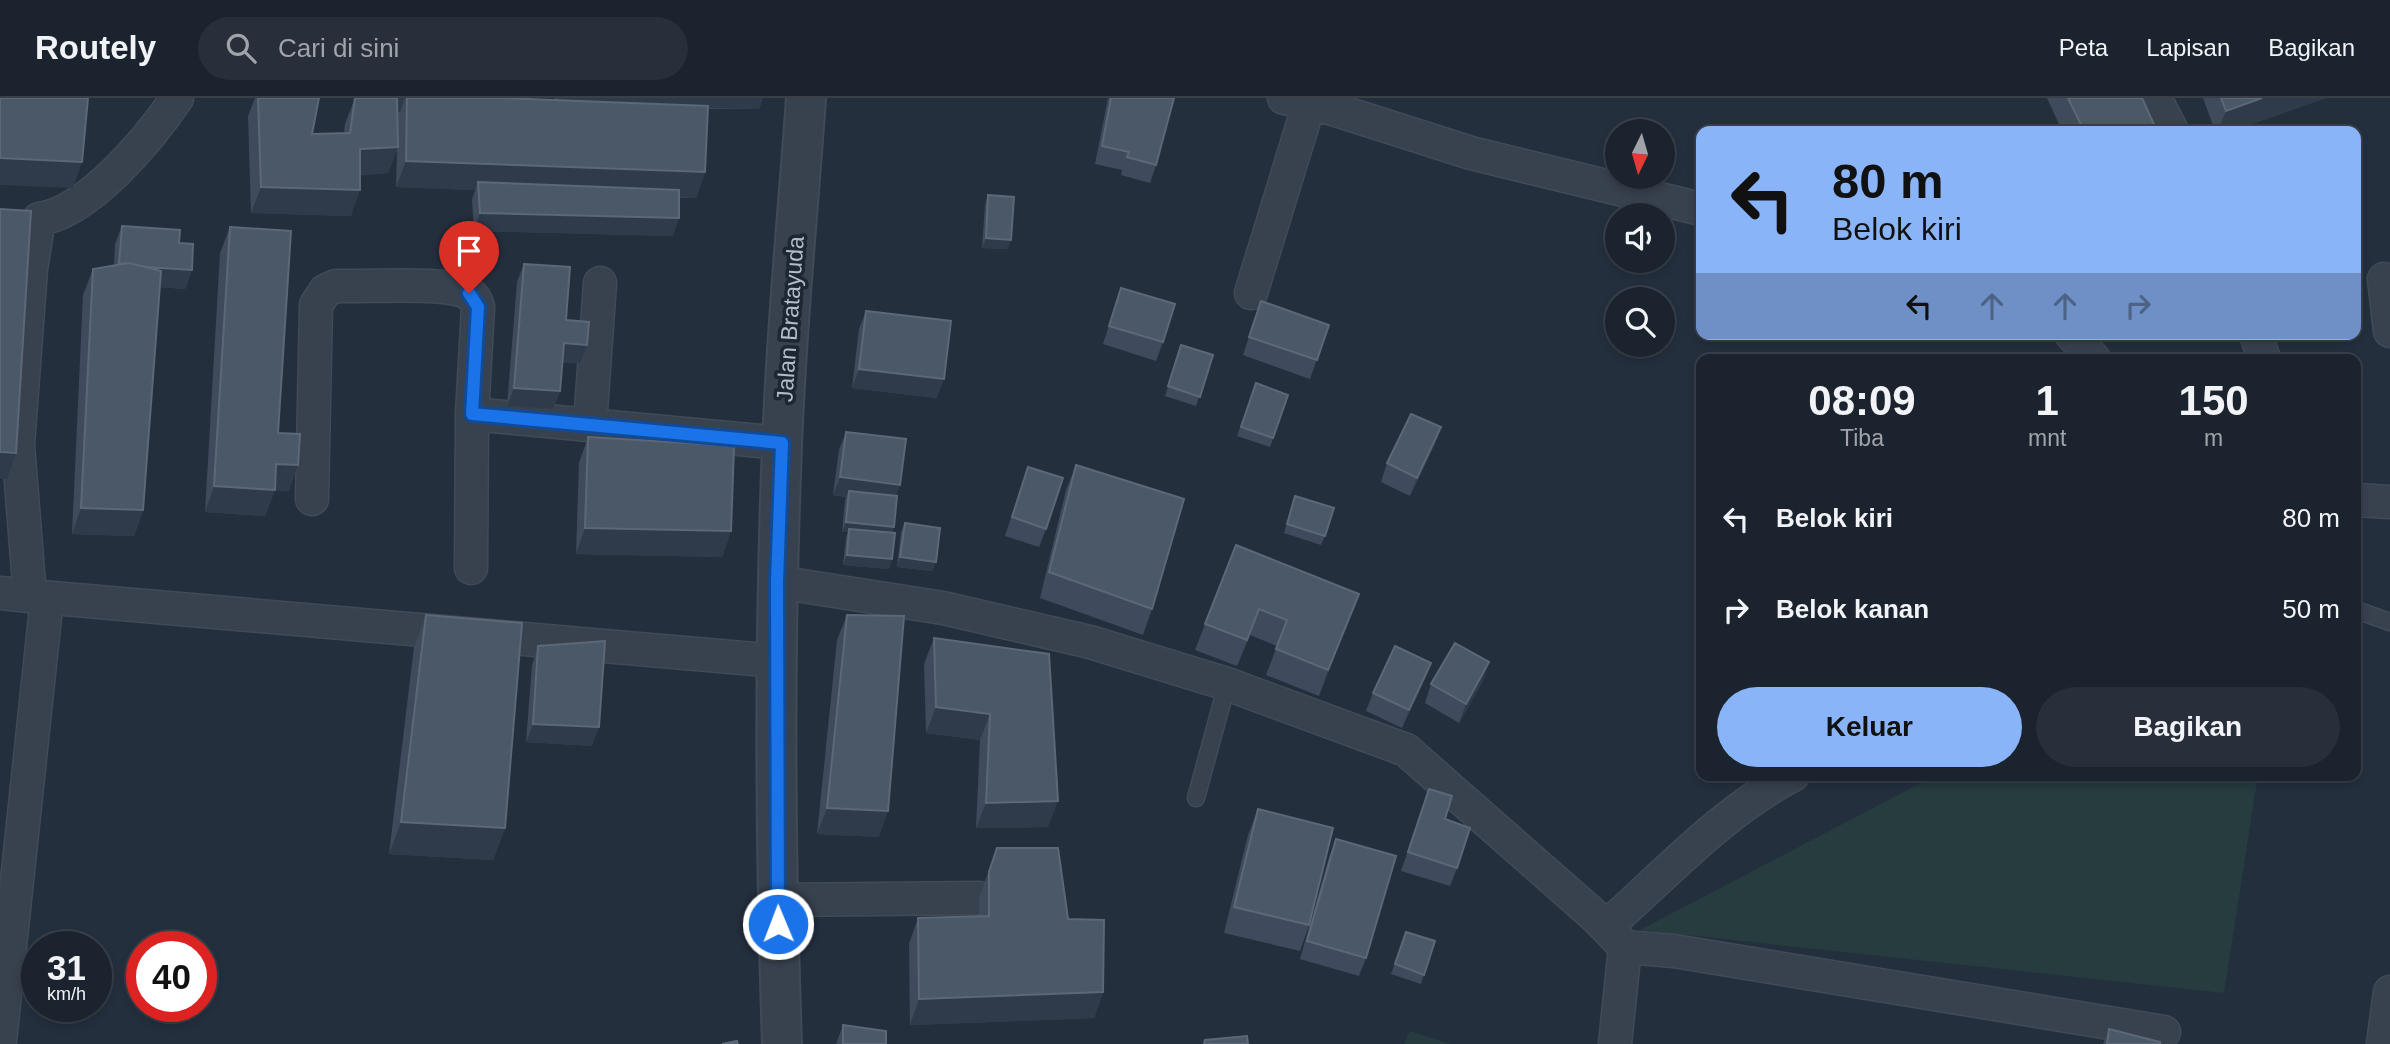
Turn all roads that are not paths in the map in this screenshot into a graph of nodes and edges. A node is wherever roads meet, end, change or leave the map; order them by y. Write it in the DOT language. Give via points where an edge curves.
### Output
graph roads {
  1 [pos="177,98"];
  2 [pos="806,98"];
  3 [pos="2155,98"];
  4 [pos="1296,101"];
  5 [pos="2169,126"];
  6 [pos="1696,207"];
  7 [pos="2384,279"];
  8 [pos="600,283"];
  9 [pos="1251,293"];
  10 [pos="2390,331"];
  11 [pos="2077,340"];
  12 [pos="2089,354"];
  13 [pos="472,414"];
  14 [pos="590,425"];
  15 [pos="782,443"];
  16 [pos="312,499"];
  17 [pos="2361,500"];
  18 [pos="2390,502"];
  19 [pos="471,568"];
  20 [pos="777,582"];
  21 [pos="26,596"];
  22 [pos="2361,612"];
  23 [pos="2390,622"];
  24 [pos="778,661"];
  25 [pos="1227,684"];
  26 [pos="1784,781"];
  27 [pos="1196,798"];
  28 [pos="979,898"];
  29 [pos="777,900"];
  30 [pos="1615,937"];
  31 [pos="2390,992"];
  32 [pos="2164,1032"];
  33 [pos="0,1041"];
  34 [pos="782,1044"];
  35 [pos="1615,1044"];
  36 [pos="2383,1044"];
  1 -- 21 [label="street" via="83,201 55,217 26,218 31,269 18,445"];
  2 -- 15 [label="street, Jalan Bratayuda"];
  3 -- 5 [label="street"];
  4 -- 6 [label="street" via="1471,153"];
  4 -- 9 [label="street"];
  7 -- 10 [label="street"];
  8 -- 14 [label="street"];
  11 -- 12 [label="street"];
  13 -- 14 [label="street"];
  13 -- 16 [label="street" via="478,307 472,296 443,289 329,288 316,305"];
  13 -- 19 [label="street"];
  14 -- 15 [label="street"];
  15 -- 20 [label="street, Jalan Bratayuda"];
  17 -- 18 [label="street"];
  20 -- 24 [label="street, Jalan Bratayuda"];
  20 -- 25 [label="street" via="943,608 1090,642"];
  21 -- 24 [label="street"];
  21 -- 33 [label="street"];
  22 -- 23 [label="lane"];
  24 -- 29 [label="street, Jalan Bratayuda"];
  25 -- 27 [label="lane"];
  25 -- 30 [label="street" via="1406,750"];
  26 -- 30 [label="street" via="1741,809"];
  28 -- 29 [label="street"];
  29 -- 34 [label="street, Jalan Bratayuda"];
  30 -- 32 [label="street" via="1674,951"];
  30 -- 35 [label="street"];
  31 -- 36 [label="street"];
}
